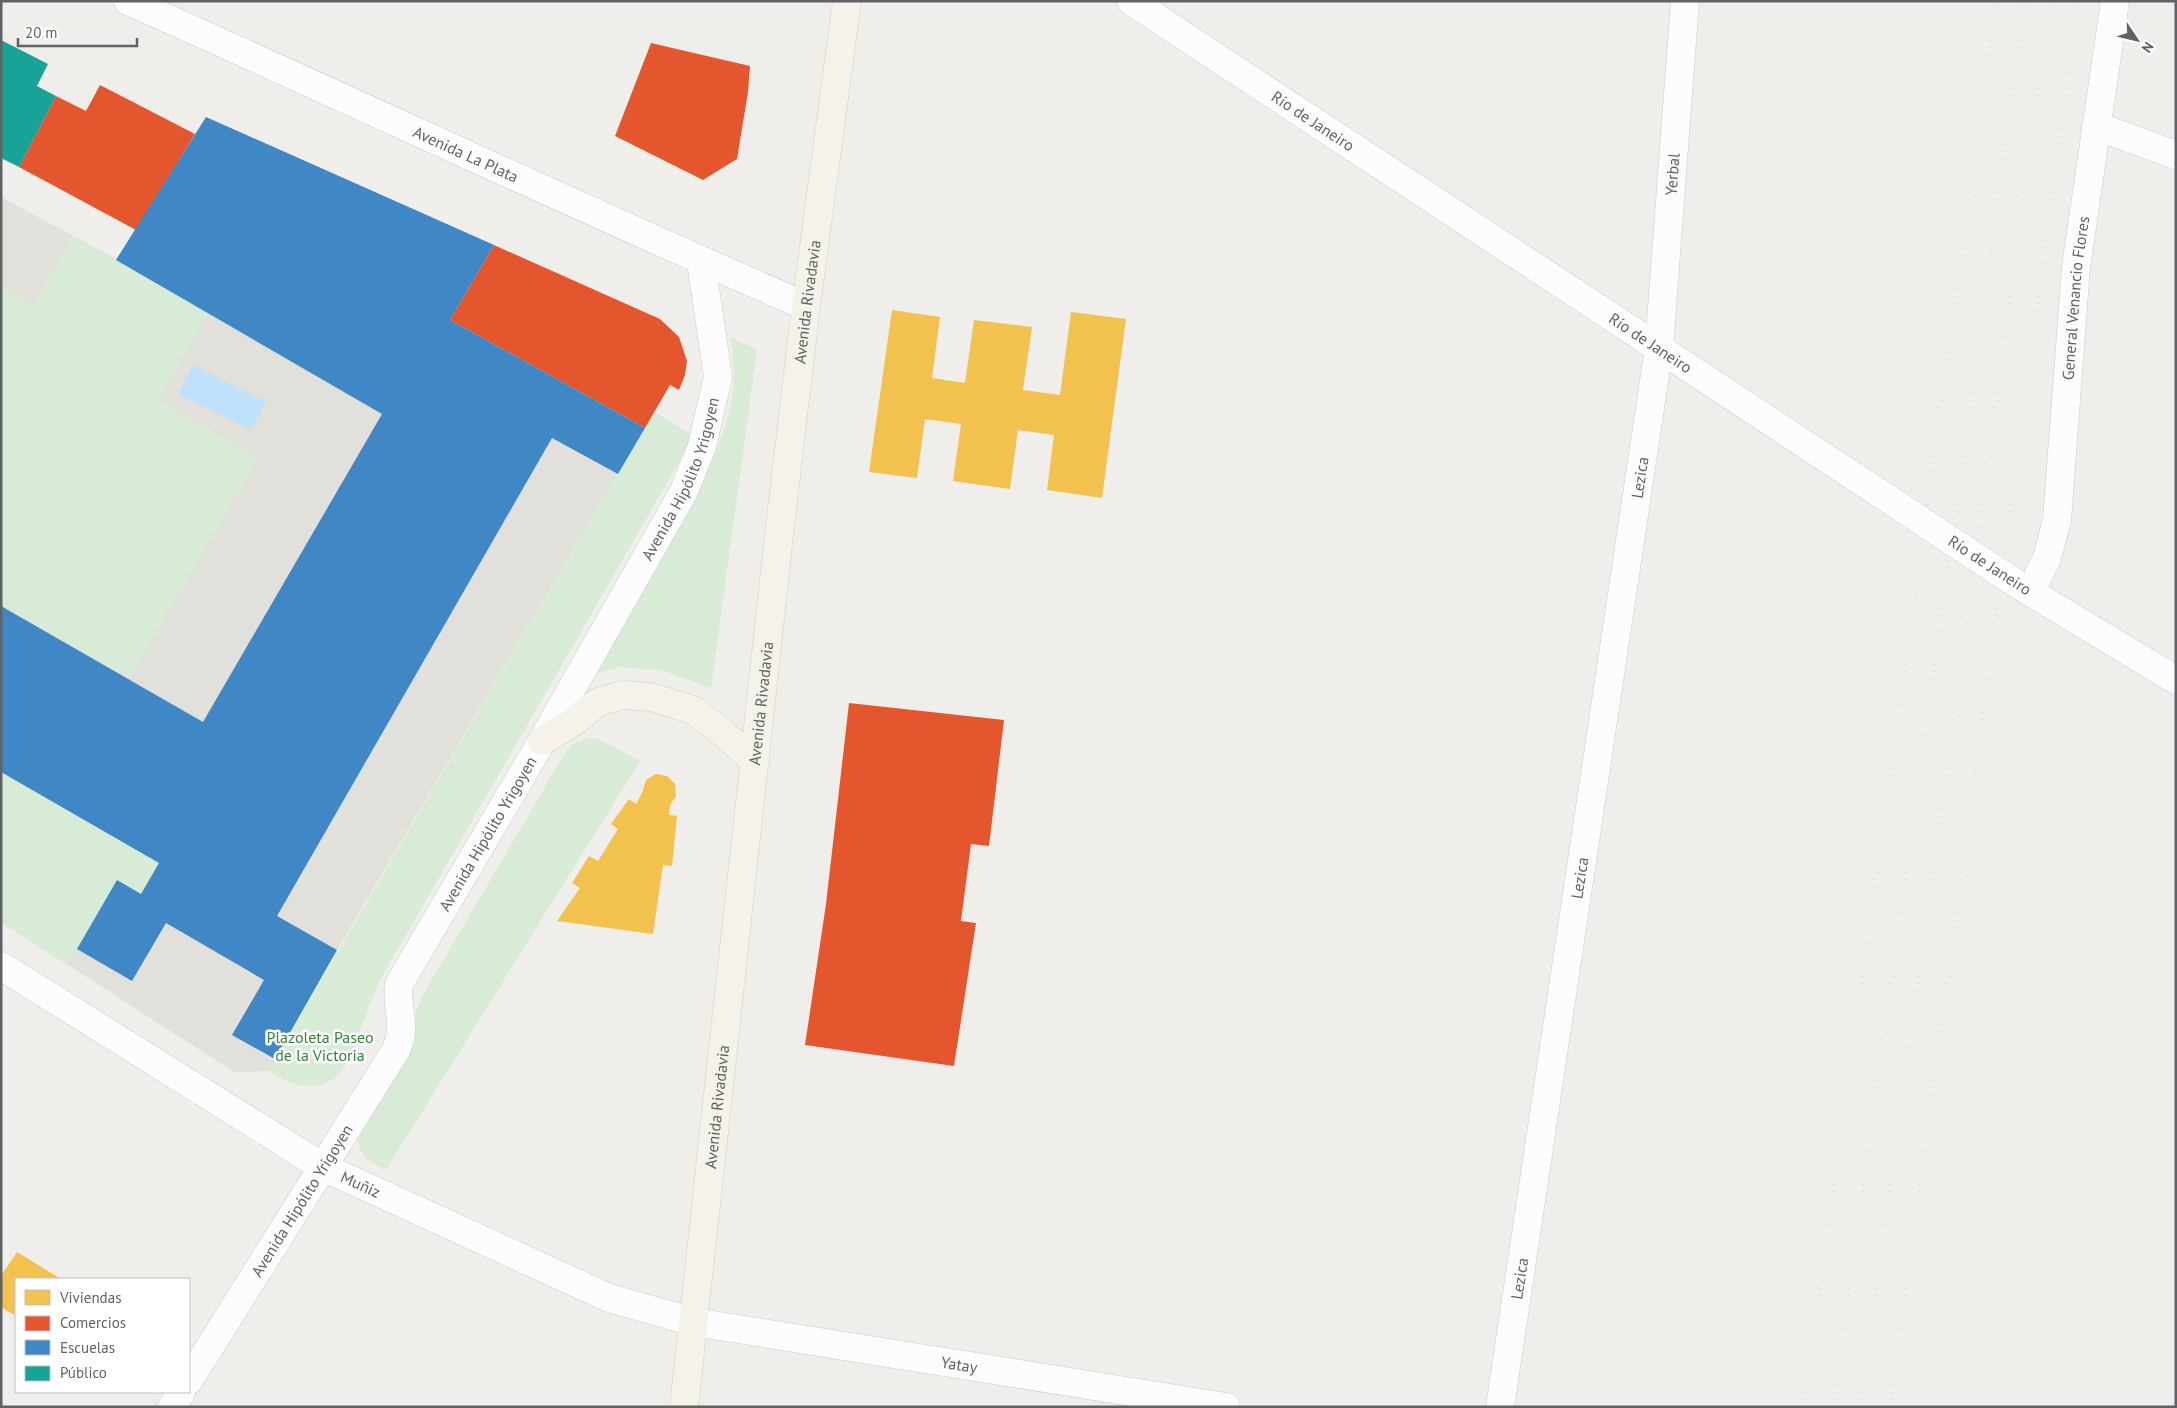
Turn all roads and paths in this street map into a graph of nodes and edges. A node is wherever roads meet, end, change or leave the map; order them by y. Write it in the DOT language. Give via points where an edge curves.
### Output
graph roads {
  1 [pos="128,1"];
  2 [pos="847,1"];
  3 [pos="1131,1"];
  4 [pos="1685,1"];
  5 [pos="2115,1"];
  6 [pos="2096,126"];
  7 [pos="2176,155"];
  8 [pos="702,261"];
  9 [pos="806,306"];
  10 [pos="1659,348"];
  11 [pos="2024,588"];
  12 [pos="2176,680"];
  13 [pos="542,741"];
  14 [pos="755,761"];
  15 [pos="1,966"];
  16 [pos="323,1167"];
  17 [pos="694,1322"];
  18 [pos="190,1378"];
  19 [pos="180,1393"];
  20 [pos="172,1407"];
  21 [pos="684,1407"];
  22 [pos="1226,1407"];
  23 [pos="1500,1407"];
  1 -- 8 [label="street, Avenida La Plata"];
  2 -- 9 [label="main road, Avenida Rivadavia"];
  3 -- 10 [label="street, Río de Janeiro"];
  4 -- 10 [label="street, Yerbal"];
  5 -- 6 [label="street, General Venancio Flores"];
  6 -- 7 [label="street"];
  6 -- 11 [label="street, General Venancio Flores" via="2076,267 2058,520 2047,558"];
  8 -- 9 [label="street, Avenida La Plata"];
  8 -- 13 [label="street, Avenida Hipólito Yrigoyen" via="718,377 702,446 684,491"];
  9 -- 14 [label="main road, Avenida Rivadavia"];
  10 -- 11 [label="street, Río de Janeiro, bridge"];
  10 -- 23 [label="street, Lezica"];
  11 -- 12 [label="street, Río de Janeiro"];
  13 -- 14 [label="main road" via="598,702 623,695 651,697 693,710"];
  13 -- 16 [label="street, Avenida Hipólito Yrigoyen" via="399,984 397,998 402,1038"];
  14 -- 17 [label="main road, Avenida Rivadavia"];
  15 -- 16 [label="street, Muñiz"];
  16 -- 17 [label="street, Muñiz" via="609,1298"];
  16 -- 18 [label="street, Avenida Hipólito Yrigoyen"];
  17 -- 21 [label="main road, Avenida Rivadavia"];
  17 -- 22 [label="street, Yatay"];
  19 -- 20 [label="street"];
}
